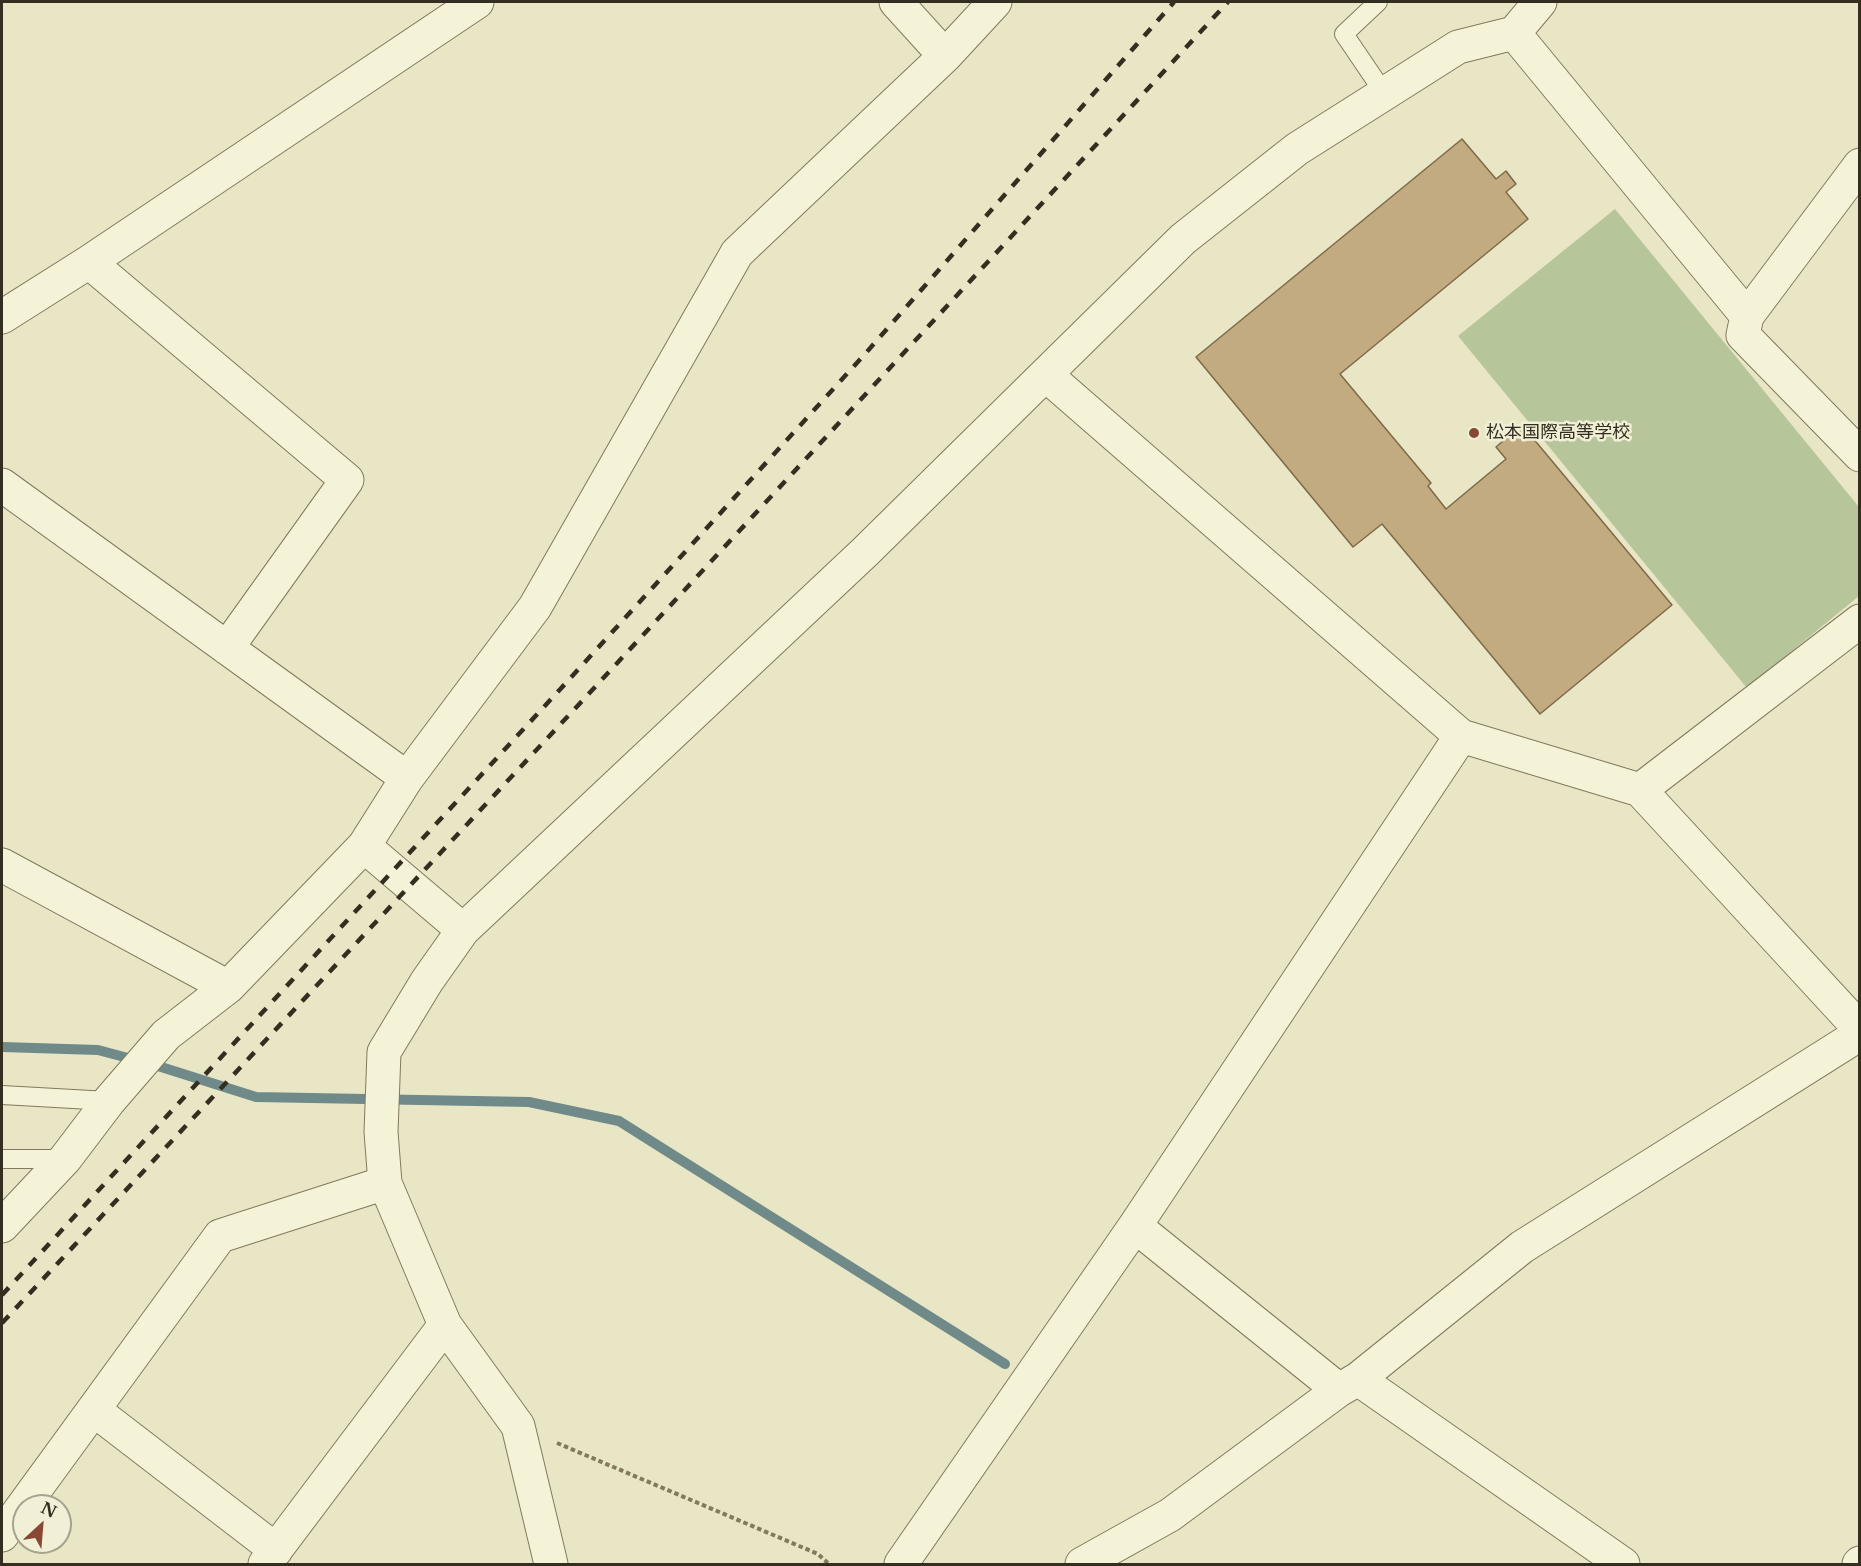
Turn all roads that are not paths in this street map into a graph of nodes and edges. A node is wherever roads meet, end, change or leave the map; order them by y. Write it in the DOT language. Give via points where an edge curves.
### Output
graph roads {
  1 [pos="896,2"];
  2 [pos="994,2"];
  3 [pos="1378,2"];
  4 [pos="1540,2"];
  5 [pos="464,5"];
  6 [pos="1514,33"];
  7 [pos="945,56"];
  8 [pos="1384,93"];
  9 [pos="1860,165"];
  10 [pos="89,262"];
  11 [pos="1747,316"];
  12 [pos="2,317"];
  13 [pos="1046,375"];
  14 [pos="1860,455"];
  15 [pos="2,485"];
  16 [pos="1860,621"];
  17 [pos="227,648"];
  18 [pos="1461,736"];
  19 [pos="407,778"];
  20 [pos="1640,790"];
  21 [pos="364,846"];
  22 [pos="2,865"];
  23 [pos="463,930"];
  24 [pos="228,987"];
  25 [pos="1860,1029"];
  26 [pos="1860,1034"];
  27 [pos="2,1095"];
  28 [pos="109,1101"];
  29 [pos="2,1159"];
  30 [pos="65,1159"];
  31 [pos="385,1183"];
  32 [pos="2,1226"];
  33 [pos="1135,1226"];
  34 [pos="445,1325"];
  35 [pos="1349,1385"];
  36 [pos="94,1410"];
  37 [pos="2,1535"];
  38 [pos="270,1557"];
  39 [pos="551,1564"];
  40 [pos="901,1564"];
  41 [pos="1082,1564"];
  42 [pos="1623,1564"];
  1 -- 7 [label="street"];
  2 -- 7 [label="street"];
  3 -- 8 [label="lane" via="1344,34"];
  4 -- 6 [label="street"];
  5 -- 10 [label="street"];
  6 -- 8 [label="street" via="1458,47"];
  6 -- 11 [label="street"];
  7 -- 19 [label="street" via="736,253 534,607"];
  8 -- 13 [label="street" via="1297,149 1183,238"];
  9 -- 11 [label="street"];
  10 -- 12 [label="street"];
  10 -- 17 [label="street" via="346,480"];
  11 -- 14 [label="street" via="1743,335"];
  13 -- 18 [label="street"];
  13 -- 23 [label="street" via="865,552"];
  15 -- 17 [label="street"];
  16 -- 20 [label="street"];
  17 -- 19 [label="street"];
  18 -- 20 [label="street"];
  18 -- 33 [label="street"];
  19 -- 21 [label="street"];
  20 -- 25 [label="street"];
  21 -- 23 [label="street"];
  21 -- 24 [label="street"];
  22 -- 24 [label="street"];
  23 -- 31 [label="street" via="384,1052 381,1132"];
  24 -- 28 [label="street" via="166,1035"];
  26 -- 35 [label="street" via="1522,1247"];
  27 -- 28 [label="lane"];
  28 -- 30 [label="street"];
  29 -- 30 [label="lane"];
  30 -- 32 [label="street"];
  31 -- 34 [label="street"];
  31 -- 36 [label="street" via="220,1236"];
  33 -- 35 [label="street"];
  33 -- 40 [label="street"];
  34 -- 38 [label="street"];
  34 -- 39 [label="street" via="518,1426"];
  35 -- 41 [label="street" via="1170,1515"];
  35 -- 42 [label="street"];
  36 -- 37 [label="street"];
  36 -- 38 [label="street"];
}
